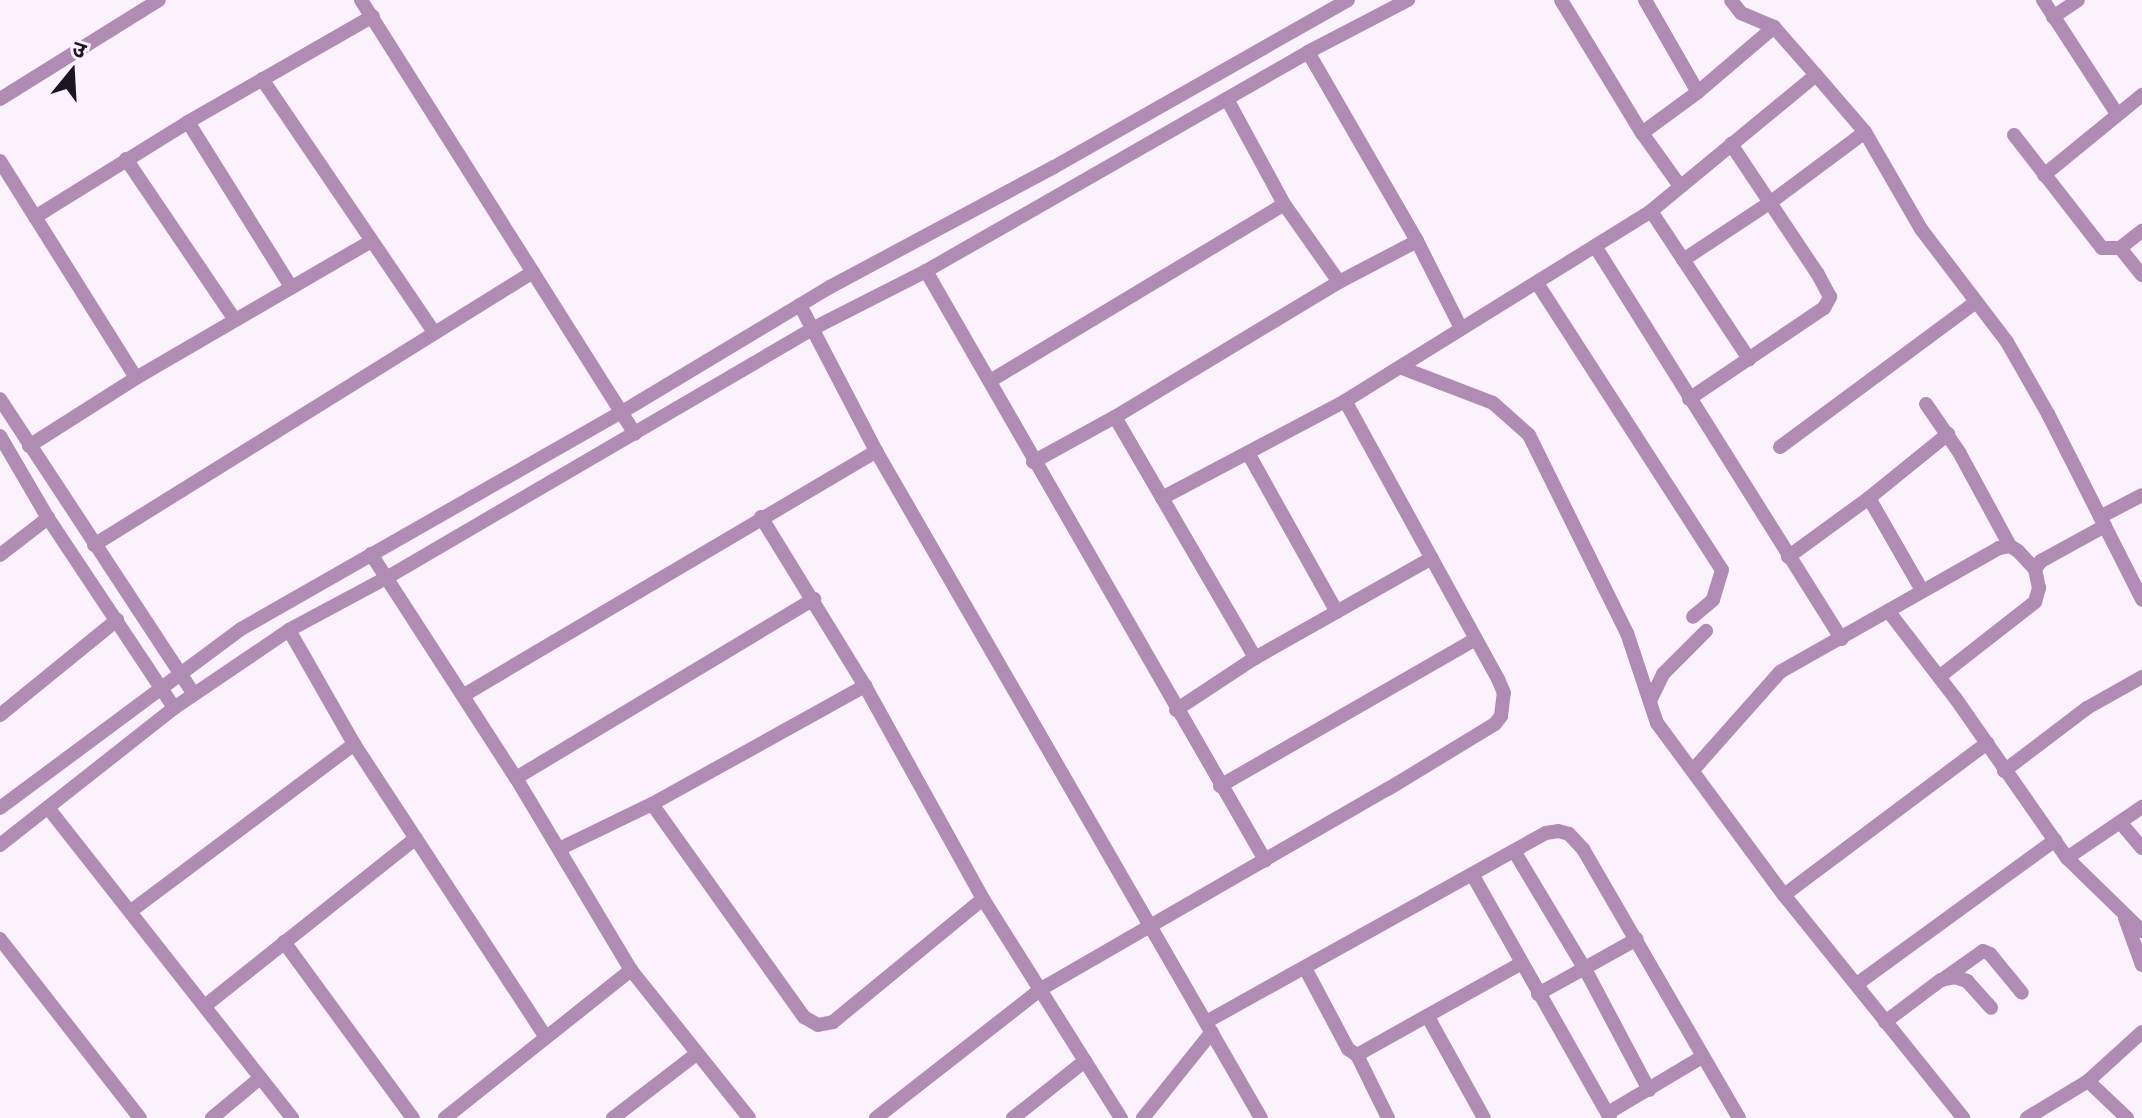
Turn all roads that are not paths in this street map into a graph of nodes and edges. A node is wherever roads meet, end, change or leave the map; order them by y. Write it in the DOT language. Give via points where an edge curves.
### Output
graph roads {
  1 [pos="159,0"];
  2 [pos="361,0"];
  3 [pos="1348,0"];
  4 [pos="1408,0"];
  5 [pos="1561,0"];
  6 [pos="1645,0"];
  7 [pos="1731,0"];
  8 [pos="2043,0"];
  9 [pos="2078,0"];
  10 [pos="373,16"];
  11 [pos="2053,17"];
  12 [pos="1774,27"];
  13 [pos="1308,52"];
  14 [pos="1816,75"];
  15 [pos="262,79"];
  16 [pos="1698,92"];
  17 [pos="2142,95"];
  18 [pos="0,99"];
  19 [pos="1227,99"];
  20 [pos="2117,114"];
  21 [pos="188,122"];
  22 [pos="1865,132"];
  23 [pos="1642,133"];
  24 [pos="2014,135"];
  25 [pos="1731,144"];
  26 [pos="126,159"];
  27 [pos="0,161"];
  28 [pos="2044,175"];
  29 [pos="1680,186"];
  30 [pos="1771,202"];
  31 [pos="1284,204"];
  32 [pos="1651,211"];
  33 [pos="35,217"];
  34 [pos="2142,231"];
  35 [pos="371,241"];
  36 [pos="1417,241"];
  37 [pos="1595,246"];
  38 [pos="2120,248"];
  39 [pos="1683,260"];
  40 [pos="926,271"];
  41 [pos="533,272"];
  42 [pos="2142,275"];
  43 [pos="1339,282"];
  44 [pos="1537,283"];
  45 [pos="291,287"];
  46 [pos="1976,302"];
  47 [pos="800,305"];
  48 [pos="235,320"];
  49 [pos="1461,328"];
  50 [pos="812,329"];
  51 [pos="434,332"];
  52 [pos="1749,359"];
  53 [pos="1402,368"];
  54 [pos="136,378"];
  55 [pos="990,381"];
  56 [pos="0,399"];
  57 [pos="1689,399"];
  58 [pos="1345,401"];
  59 [pos="1926,404"];
  60 [pos="622,412"];
  61 [pos="1115,417"];
  62 [pos="635,434"];
  63 [pos="1948,434"];
  64 [pos="0,436"];
  65 [pos="29,446"];
  66 [pos="1780,447"];
  67 [pos="876,451"];
  68 [pos="1248,453"];
  69 [pos="1033,462"];
  70 [pos="2142,495"];
  71 [pos="1162,498"];
  72 [pos="1869,498"];
  73 [pos="761,517"];
  74 [pos="48,518"];
  75 [pos="2102,522"];
  76 [pos="94,545"];
  77 [pos="2010,546"];
  78 [pos="371,554"];
  79 [pos="0,555"];
  80 [pos="1788,557"];
  81 [pos="1432,558"];
  82 [pos="2035,569"];
  83 [pos="388,577"];
  84 [pos="1922,590"];
  85 [pos="814,599"];
  86 [pos="2142,599"];
  87 [pos="1337,612"];
  88 [pos="1889,612"];
  89 [pos="1693,617"];
  90 [pos="117,620"];
  91 [pos="289,630"];
  92 [pos="1706,631"];
  93 [pos="1476,639"];
  94 [pos="1842,639"];
  95 [pos="1255,658"];
  96 [pos="178,673"];
  97 [pos="1939,677"];
  98 [pos="2142,677"];
  99 [pos="162,685"];
  100 [pos="865,686"];
  101 [pos="194,694"];
  102 [pos="464,695"];
  103 [pos="1650,701"];
  104 [pos="174,708"];
  105 [pos="1176,710"];
  106 [pos="0,715"];
  107 [pos="1987,743"];
  108 [pos="354,744"];
  109 [pos="1693,770"];
  110 [pos="2004,771"];
  111 [pos="516,778"];
  112 [pos="1220,786"];
  113 [pos="652,804"];
  114 [pos="2142,807"];
  115 [pos="0,808"];
  116 [pos="49,809"];
  117 [pos="2120,822"];
  118 [pos="416,838"];
  119 [pos="2055,840"];
  120 [pos="0,845"];
  121 [pos="2142,848"];
  122 [pos="559,849"];
  123 [pos="1514,851"];
  124 [pos="2067,858"];
  125 [pos="1265,860"];
  126 [pos="1472,874"];
  127 [pos="1784,895"];
  128 [pos="983,899"];
  129 [pos="131,911"];
  130 [pos="2125,918"];
  131 [pos="1153,926"];
  132 [pos="2142,931"];
  133 [pos="0,939"];
  134 [pos="1637,939"];
  135 [pos="284,942"];
  136 [pos="1520,964"];
  137 [pos="2142,965"];
  138 [pos="1305,968"];
  139 [pos="1585,969"];
  140 [pos="631,970"];
  141 [pos="1941,980"];
  142 [pos="1857,984"];
  143 [pos="1041,989"];
  144 [pos="2022,993"];
  145 [pos="1538,994"];
  146 [pos="206,1005"];
  147 [pos="1991,1008"];
  148 [pos="1428,1017"];
  149 [pos="1885,1022"];
  150 [pos="1209,1027"];
  151 [pos="2142,1032"];
  152 [pos="546,1037"];
  153 [pos="695,1055"];
  154 [pos="1357,1055"];
  155 [pos="1702,1057"];
  156 [pos="1085,1061"];
  157 [pos="260,1078"];
  158 [pos="2088,1081"];
  159 [pos="1649,1090"];
  160 [pos="1609,1116"];
  161 [pos="140,1118"];
  162 [pos="212,1118"];
  163 [pos="292,1118"];
  164 [pos="413,1118"];
  165 [pos="445,1118"];
  166 [pos="613,1118"];
  167 [pos="749,1118"];
  168 [pos="876,1118"];
  169 [pos="1013,1118"];
  170 [pos="1121,1118"];
  171 [pos="1143,1118"];
  172 [pos="1261,1118"];
  173 [pos="1388,1118"];
  174 [pos="1484,1118"];
  175 [pos="1739,1118"];
  176 [pos="1963,1118"];
  177 [pos="2027,1118"];
  178 [pos="2127,1118"];
  1 -- 18 [label="street"];
  2 -- 10 [label="street"];
  3 -- 47 [label="street"];
  4 -- 13 [label="street"];
  5 -- 23 [label="street"];
  6 -- 16 [label="street"];
  7 -- 12 [label="street" via="1741,13"];
  8 -- 11 [label="street"];
  9 -- 11 [label="street"];
  10 -- 15 [label="street"];
  10 -- 41 [label="street"];
  11 -- 20 [label="street"];
  12 -- 14 [label="street"];
  12 -- 16 [label="street"];
  13 -- 19 [label="street"];
  13 -- 36 [label="street"];
  14 -- 22 [label="street"];
  14 -- 25 [label="street"];
  15 -- 21 [label="street"];
  15 -- 35 [label="street"];
  16 -- 23 [label="street"];
  17 -- 20 [label="street"];
  19 -- 31 [label="street"];
  19 -- 40 [label="street"];
  20 -- 28 [label="street"];
  21 -- 26 [label="street"];
  21 -- 45 [label="street"];
  22 -- 30 [label="street"];
  22 -- 46 [label="street" via="1921,229"];
  23 -- 29 [label="street"];
  24 -- 28 [label="street"];
  25 -- 29 [label="street"];
  25 -- 30 [label="street"];
  26 -- 33 [label="street"];
  26 -- 48 [label="street"];
  27 -- 33 [label="street"];
  28 -- 38 [label="street" via="2102,248"];
  29 -- 32 [label="street"];
  30 -- 39 [label="street"];
  30 -- 52 [label="street" via="1830,297 1824,308"];
  31 -- 43 [label="street"];
  31 -- 55 [label="street"];
  32 -- 37 [label="street"];
  32 -- 39 [label="street"];
  33 -- 54 [label="street"];
  34 -- 38 [label="street"];
  35 -- 45 [label="street"];
  35 -- 51 [label="street"];
  36 -- 43 [label="street"];
  36 -- 49 [label="street"];
  37 -- 44 [label="street"];
  37 -- 57 [label="street"];
  38 -- 42 [label="street"];
  39 -- 52 [label="street"];
  40 -- 50 [label="street"];
  40 -- 55 [label="street"];
  41 -- 51 [label="street"];
  41 -- 60 [label="street"];
  43 -- 61 [label="street"];
  44 -- 49 [label="street"];
  44 -- 89 [label="street" via="1722,570 1713,600"];
  45 -- 48 [label="street"];
  46 -- 66 [label="street"];
  46 -- 75 [label="street" via="2007,342"];
  47 -- 50 [label="street"];
  47 -- 60 [label="street"];
  48 -- 54 [label="street"];
  49 -- 53 [label="street"];
  50 -- 62 [label="street"];
  50 -- 67 [label="street"];
  51 -- 76 [label="street"];
  52 -- 57 [label="street"];
  53 -- 58 [label="street"];
  53 -- 103 [label="street" via="1493,403 1529,435 1627,633"];
  54 -- 65 [label="street"];
  55 -- 69 [label="street"];
  56 -- 65 [label="street"];
  57 -- 80 [label="street"];
  58 -- 68 [label="street"];
  58 -- 81 [label="street"];
  59 -- 63 [label="street"];
  60 -- 62 [label="street"];
  60 -- 78 [label="street"];
  61 -- 69 [label="street"];
  61 -- 71 [label="street"];
  62 -- 83 [label="street"];
  63 -- 72 [label="street"];
  63 -- 77 [label="street"];
  64 -- 74 [label="street"];
  65 -- 76 [label="street"];
  67 -- 73 [label="street"];
  67 -- 131 [label="street"];
  68 -- 71 [label="street"];
  68 -- 87 [label="street"];
  69 -- 105 [label="street"];
  70 -- 75 [label="street"];
  71 -- 95 [label="street"];
  72 -- 80 [label="street"];
  72 -- 84 [label="street"];
  73 -- 85 [label="street"];
  73 -- 102 [label="street"];
  74 -- 79 [label="street"];
  74 -- 90 [label="street"];
  75 -- 82 [label="street"];
  75 -- 86 [label="street"];
  76 -- 96 [label="street"];
  77 -- 82 [label="street"];
  77 -- 84 [label="street"];
  78 -- 83 [label="street"];
  78 -- 96 [label="street" via="241,629"];
  80 -- 94 [label="street"];
  81 -- 87 [label="street"];
  81 -- 93 [label="street"];
  82 -- 97 [label="street" via="2035,602"];
  83 -- 91 [label="street"];
  83 -- 102 [label="street"];
  84 -- 88 [label="street"];
  85 -- 100 [label="street"];
  85 -- 111 [label="street"];
  87 -- 95 [label="street"];
  88 -- 94 [label="street"];
  88 -- 97 [label="street"];
  90 -- 99 [label="street"];
  90 -- 106 [label="street"];
  91 -- 101 [label="street"];
  91 -- 108 [label="street"];
  92 -- 103 [label="street" via="1663,674"];
  93 -- 112 [label="street"];
  93 -- 125 [label="street" via="1504,693 1495,724"];
  94 -- 109 [label="street" via="1780,672"];
  95 -- 105 [label="street"];
  96 -- 99 [label="street"];
  96 -- 101 [label="street"];
  97 -- 107 [label="street"];
  98 -- 110 [label="street" via="2087,708"];
  99 -- 104 [label="street"];
  99 -- 115 [label="street"];
  100 -- 113 [label="street"];
  100 -- 128 [label="street"];
  101 -- 104 [label="street"];
  102 -- 111 [label="street"];
  103 -- 109 [label="street" via="1657,723"];
  104 -- 116 [label="street"];
  105 -- 112 [label="street"];
  107 -- 110 [label="street"];
  107 -- 127 [label="street"];
  108 -- 118 [label="street"];
  108 -- 129 [label="street"];
  109 -- 127 [label="street"];
  110 -- 119 [label="street"];
  111 -- 122 [label="street"];
  112 -- 125 [label="street"];
  113 -- 122 [label="street"];
  113 -- 128 [label="street" via="804,1017 818,1025 833,1022"];
  114 -- 117 [label="street"];
  116 -- 120 [label="street"];
  116 -- 129 [label="street"];
  117 -- 121 [label="street"];
  117 -- 124 [label="street"];
  118 -- 135 [label="street"];
  118 -- 152 [label="street"];
  119 -- 124 [label="street"];
  119 -- 142 [label="street"];
  122 -- 140 [label="street"];
  123 -- 126 [label="street"];
  123 -- 134 [label="street" via="1546,833 1569,834"];
  123 -- 139 [label="street"];
  124 -- 130 [label="street"];
  125 -- 131 [label="street"];
  126 -- 136 [label="street"];
  126 -- 138 [label="street"];
  127 -- 142 [label="street"];
  128 -- 143 [label="street"];
  129 -- 146 [label="street"];
  130 -- 132 [label="street"];
  130 -- 137 [label="street"];
  131 -- 143 [label="street"];
  131 -- 150 [label="street"];
  133 -- 161 [label="street"];
  134 -- 139 [label="street"];
  134 -- 155 [label="street"];
  135 -- 146 [label="street"];
  135 -- 164 [label="street"];
  136 -- 145 [label="street"];
  136 -- 148 [label="street"];
  138 -- 150 [label="street"];
  138 -- 154 [label="street" via="1348,1049"];
  139 -- 145 [label="street"];
  139 -- 159 [label="street"];
  140 -- 152 [label="street"];
  140 -- 153 [label="street"];
  141 -- 144 [label="street" via="1983,951"];
  141 -- 147 [label="street" via="1967,981"];
  141 -- 149 [label="street"];
  142 -- 149 [label="street"];
  143 -- 156 [label="street"];
  143 -- 168 [label="street"];
  145 -- 160 [label="street"];
  146 -- 157 [label="street"];
  148 -- 154 [label="street"];
  148 -- 174 [label="street"];
  149 -- 176 [label="street"];
  150 -- 171 [label="street"];
  150 -- 172 [label="street"];
  151 -- 158 [label="street"];
  152 -- 165 [label="street"];
  153 -- 166 [label="street"];
  153 -- 167 [label="street"];
  154 -- 173 [label="street"];
  155 -- 159 [label="street"];
  155 -- 175 [label="street"];
  156 -- 169 [label="street"];
  156 -- 170 [label="street"];
  157 -- 162 [label="street"];
  157 -- 163 [label="street"];
  158 -- 177 [label="street"];
  158 -- 178 [label="street"];
  159 -- 160 [label="street"];
}
